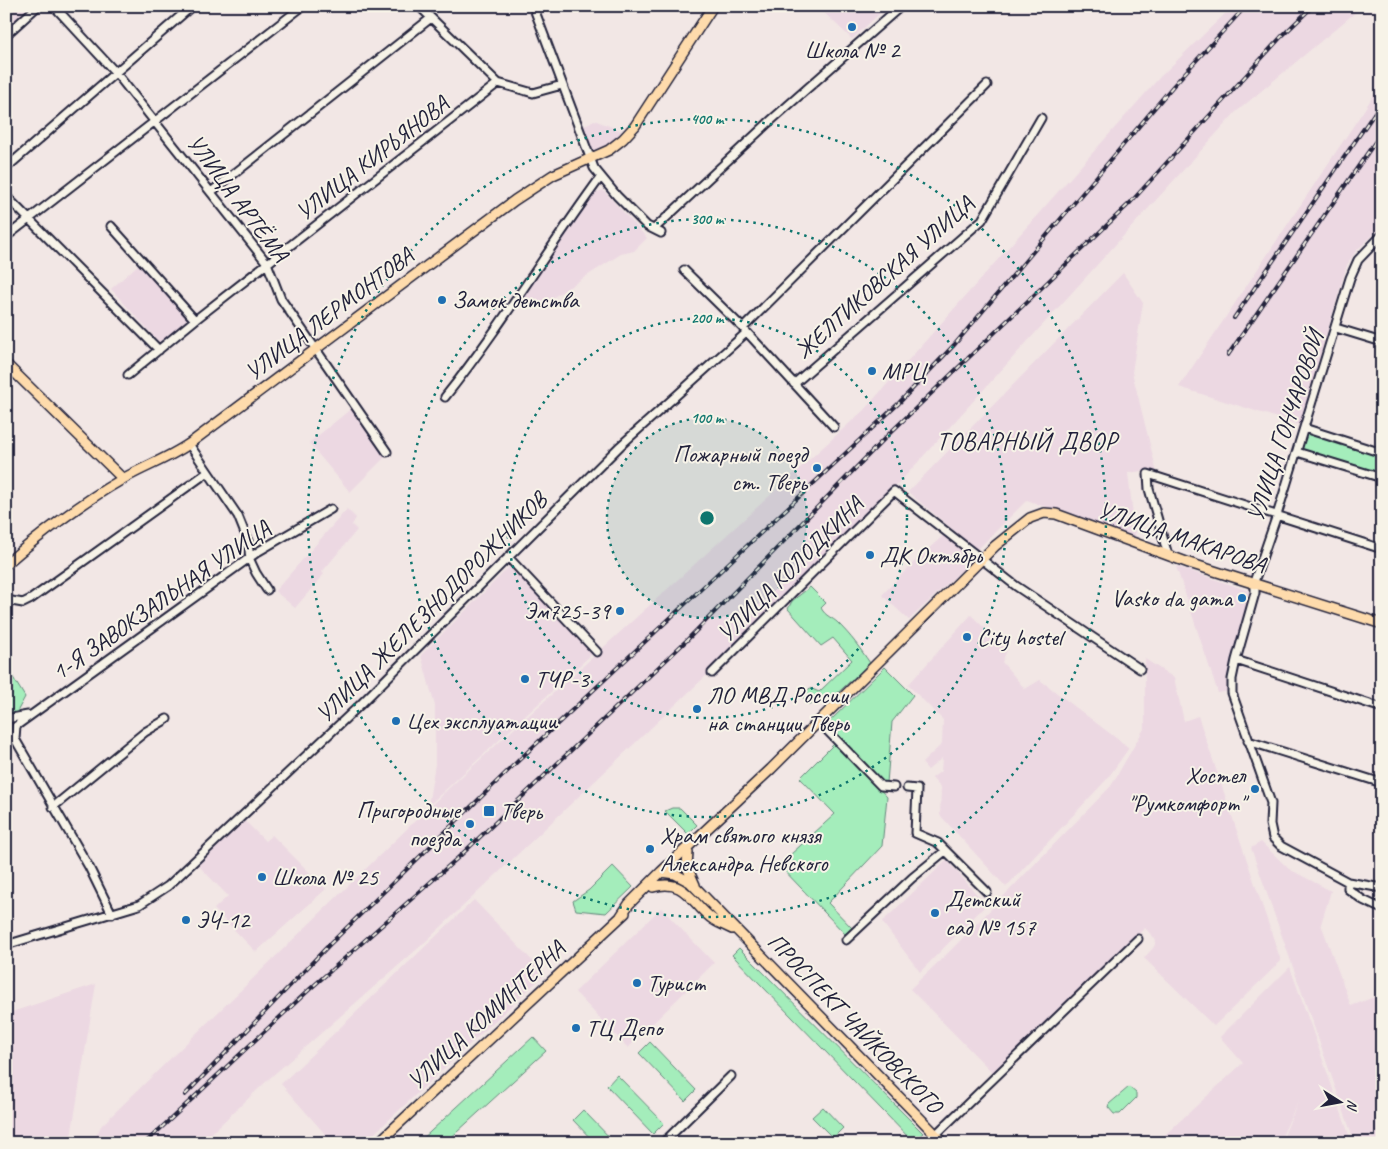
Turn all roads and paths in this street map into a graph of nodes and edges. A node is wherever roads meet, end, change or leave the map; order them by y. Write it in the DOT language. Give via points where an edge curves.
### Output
graph roads {
  1 [pos="38,6"];
  2 [pos="54,6"];
  3 [pos="192,6"];
  4 [pos="302,6"];
  5 [pos="419,6"];
  6 [pos="532,6"];
  7 [pos="713,6"];
  8 [pos="900,6"];
  9 [pos="431,18"];
  10 [pos="6,35"];
  11 [pos="116,73"];
  12 [pos="498,84"];
  13 [pos="562,85"];
  14 [pos="987,85"];
  15 [pos="1041,118"];
  16 [pos="155,121"];
  17 [pos="591,159"];
  18 [pos="6,168"];
  19 [pos="600,178"];
  20 [pos="211,192"];
  21 [pos="6,196"];
  22 [pos="29,220"];
  23 [pos="111,226"];
  24 [pos="654,229"];
  25 [pos="661,233"];
  26 [pos="1382,235"];
  27 [pos="6,237"];
  28 [pos="268,263"];
  29 [pos="684,270"];
  30 [pos="195,320"];
  31 [pos="1336,328"];
  32 [pos="745,330"];
  33 [pos="1382,342"];
  34 [pos="159,350"];
  35 [pos="315,350"];
  36 [pos="6,364"];
  37 [pos="128,375"];
  38 [pos="794,384"];
  39 [pos="444,397"];
  40 [pos="834,427"];
  41 [pos="1304,428"];
  42 [pos="188,444"];
  43 [pos="387,452"];
  44 [pos="1296,452"];
  45 [pos="1382,453"];
  46 [pos="208,472"];
  47 [pos="1382,478"];
  48 [pos="123,479"];
  49 [pos="331,509"];
  50 [pos="1277,515"];
  51 [pos="1382,548"];
  52 [pos="1168,555"];
  53 [pos="508,557"];
  54 [pos="8,559"];
  55 [pos="250,560"];
  56 [pos="982,560"];
  57 [pos="1255,584"];
  58 [pos="267,590"];
  59 [pos="6,600"];
  60 [pos="1382,624"];
  61 [pos="597,652"];
  62 [pos="1236,660"];
  63 [pos="1140,669"];
  64 [pos="712,674"];
  65 [pos="1382,708"];
  66 [pos="30,714"];
  67 [pos="6,719"];
  68 [pos="168,720"];
  69 [pos="819,722"];
  70 [pos="1248,740"];
  71 [pos="1382,783"];
  72 [pos="894,787"];
  73 [pos="907,788"];
  74 [pos="53,807"];
  75 [pos="945,851"];
  76 [pos="684,853"];
  77 [pos="670,871"];
  78 [pos="1348,882"];
  79 [pos="653,887"];
  80 [pos="1382,888"];
  81 [pos="683,889"];
  82 [pos="699,891"];
  83 [pos="987,892"];
  84 [pos="1382,909"];
  85 [pos="112,914"];
  86 [pos="621,916"];
  87 [pos="736,930"];
  88 [pos="846,940"];
  89 [pos="1138,940"];
  90 [pos="6,945"];
  91 [pos="731,1076"];
  92 [pos="936,1134"];
  93 [pos="378,1143"];
  94 [pos="663,1143"];
  95 [pos="928,1143"];
  96 [pos="944,1143"];
  1 -- 10 [label="street"];
  2 -- 11 [label="street, УЛИЦА АРТЁМА"];
  3 -- 11 [label="street"];
  4 -- 16 [label="street"];
  5 -- 9 [label="street"];
  6 -- 13 [label="street"];
  7 -- 17 [label="main road, УЛИЦА ЛЕРМОНТОВА" via="632,130 616,145"];
  8 -- 24 [label="street"];
  9 -- 12 [label="street"];
  9 -- 20 [label="street"];
  11 -- 16 [label="street, УЛИЦА АРТЁМА"];
  11 -- 18 [label="street"];
  12 -- 13 [label="street" via="534,93"];
  12 -- 28 [label="street, УЛИЦА КИРЬЯНОВА"];
  13 -- 17 [label="street"];
  14 -- 32 [label="street, УЛИЦА ЖЕЛЕЗНОДОРОЖНИКОВ"];
  15 -- 38 [label="street, ЖЕЛТИКОВСКАЯ УЛИЦА" via="982,220"];
  16 -- 20 [label="street, УЛИЦА АРТЁМА"];
  16 -- 22 [label="street"];
  17 -- 19 [label="street"];
  17 -- 35 [label="main road, УЛИЦА ЛЕРМОНТОВА" via="553,175 522,196"];
  19 -- 24 [label="street" via="647,226"];
  19 -- 39 [label="street" via="560,232 480,354"];
  20 -- 28 [label="street, УЛИЦА АРТЁМА"];
  21 -- 22 [label="street"];
  22 -- 27 [label="street"];
  22 -- 34 [label="street"];
  23 -- 30 [label="street"];
  24 -- 25 [label="street"];
  26 -- 31 [label="street, УЛИЦА ГОНЧАРОВОЙ" via="1358,260"];
  28 -- 30 [label="street, УЛИЦА КИРЬЯНОВА"];
  28 -- 35 [label="street, УЛИЦА АРТЁМА" via="281,299"];
  29 -- 32 [label="street"];
  30 -- 34 [label="street, УЛИЦА КИРЬЯНОВА"];
  31 -- 33 [label="street"];
  31 -- 41 [label="street, УЛИЦА ГОНЧАРОВОЙ"];
  32 -- 38 [label="street"];
  32 -- 53 [label="street, УЛИЦА ЖЕЛЕЗНОДОРОЖНИКОВ" via="620,446"];
  34 -- 37 [label="street, УЛИЦА КИРЬЯНОВА"];
  35 -- 42 [label="main road, УЛИЦА ЛЕРМОНТОВА"];
  35 -- 43 [label="street, УЛИЦА АРТЁМА"];
  36 -- 48 [label="main road"];
  38 -- 40 [label="street"];
  41 -- 44 [label="street, УЛИЦА ГОНЧАРОВОЙ"];
  41 -- 45 [label="street"];
  42 -- 46 [label="street"];
  42 -- 48 [label="main road, УЛИЦА ЛЕРМОНТОВА" via="157,464"];
  44 -- 47 [label="street"];
  44 -- 50 [label="street, УЛИЦА ГОНЧАРОВОЙ"];
  46 -- 55 [label="street" via="238,516 248,541"];
  46 -- 59 [label="street" via="31,599 23,603"];
  48 -- 54 [label="main road, УЛИЦА ЛЕРМОНТОВА"];
  49 -- 55 [label="street, 1-Я ЗАВОКЗАЛЬНАЯ УЛИЦА" via="292,530"];
  50 -- 51 [label="street"];
  50 -- 52 [label="street" via="1148,474 1149,489"];
  50 -- 57 [label="street, УЛИЦА ГОНЧАРОВОЙ"];
  52 -- 56 [label="main road, УЛИЦА МАКАРОВА" via="1046,513 1028,519"];
  52 -- 57 [label="main road, УЛИЦА МАКАРОВА"];
  53 -- 61 [label="street"];
  53 -- 85 [label="street, УЛИЦА ЖЕЛЕЗНОДОРОЖНИКОВ" via="361,704 168,886 139,905"];
  55 -- 58 [label="street"];
  55 -- 66 [label="street, 1-Я ЗАВОКЗАЛЬНАЯ УЛИЦА"];
  56 -- 63 [label="street"];
  56 -- 64 [label="street, УЛИЦА КОЛОДКИНА" via="894,491"];
  56 -- 69 [label="main road, УЛИЦА КОМИНТЕРНА"];
  57 -- 60 [label="main road, УЛИЦА МАКАРОВА"];
  57 -- 62 [label="street, УЛИЦА ГОНЧАРОВОЙ"];
  62 -- 65 [label="street"];
  62 -- 70 [label="street, УЛИЦА ГОНЧАРОВОЙ" via="1232,693"];
  66 -- 67 [label="street"];
  66 -- 74 [label="street, 1-Я ЗАВОКЗАЛЬНАЯ УЛИЦА" via="16,726 15,739"];
  68 -- 74 [label="street" via="145,732"];
  69 -- 72 [label="street" via="881,786"];
  69 -- 76 [label="main road, УЛИЦА КОМИНТЕРНА"];
  70 -- 71 [label="street"];
  70 -- 78 [label="street, УЛИЦА ГОНЧАРОВОЙ" via="1270,804 1273,838 1281,846"];
  73 -- 75 [label="street" via="917,789 915,833 938,843"];
  74 -- 85 [label="street" via="89,867"];
  75 -- 83 [label="street"];
  75 -- 88 [label="street"];
  76 -- 77 [label="main road"];
  76 -- 77 [label="main road, УЛИЦА КОМИНТЕРНА"];
  76 -- 82 [label="main road"];
  77 -- 79 [label="main road, УЛИЦА КОМИНТЕРНА"];
  77 -- 81 [label="main road, ПРОСПЕКТ ЧАЙКОВСКОГО"];
  77 -- 82 [label="main road, ПРОСПЕКТ ЧАЙКОВСКОГО"];
  77 -- 86 [label="main road, УЛИЦА КОМИНТЕРНА" via="629,904"];
  78 -- 80 [label="street"];
  78 -- 84 [label="street" via="1348,889"];
  79 -- 81 [label="main road" via="668,885"];
  79 -- 86 [label="main road, УЛИЦА КОМИНТЕРНА"];
  81 -- 87 [label="main road, ПРОСПЕКТ ЧАЙКОВСКОГО" via="714,920"];
  82 -- 87 [label="main road, ПРОСПЕКТ ЧАЙКОВСКОГО"];
  85 -- 90 [label="street, УЛИЦА ЖЕЛЕЗНОДОРОЖНИКОВ"];
  86 -- 93 [label="main road, УЛИЦА КОМИНТЕРНА"];
  87 -- 92 [label="main road, ПРОСПЕКТ ЧАЙКОВСКОГО"];
  89 -- 92 [label="street"];
  91 -- 94 [label="street"];
  92 -- 95 [label="street"];
  92 -- 96 [label="main road, ПРОСПЕКТ ЧАЙКОВСКОГО"];
}
